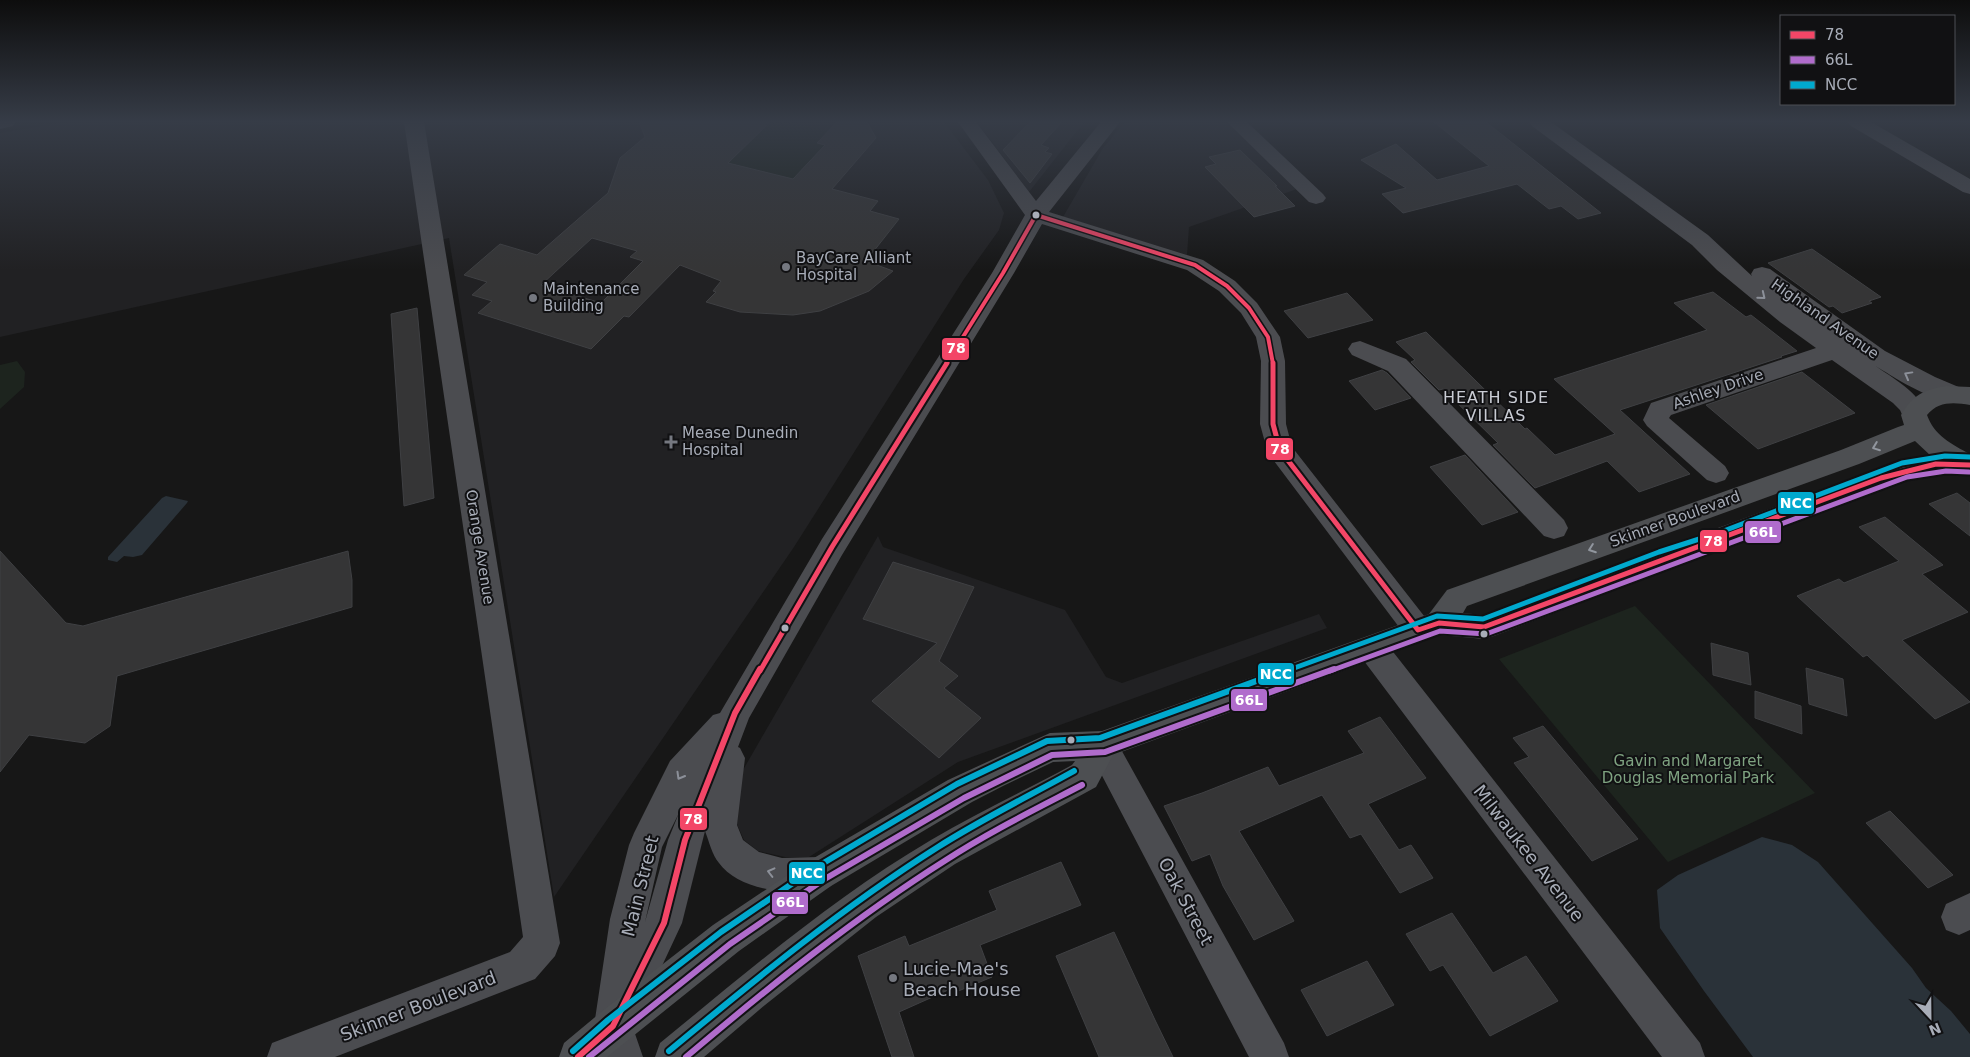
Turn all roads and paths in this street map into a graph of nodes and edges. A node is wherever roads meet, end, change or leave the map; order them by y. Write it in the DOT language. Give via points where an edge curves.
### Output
graph roads {
  1 [pos="422,171"];
  2 [pos="1003,171"];
  3 [pos="1072,171"];
  4 [pos="1288,171"];
  5 [pos="1606,171"];
  6 [pos="1942,171"];
  7 [pos="1970,188"];
  8 [pos="1316,198"];
  9 [pos="1036,216"];
  10 [pos="1700,240"];
  11 [pos="1360,349"];
  12 [pos="1835,350"];
  13 [pos="1961,395"];
  14 [pos="1915,419"];
  15 [pos="1969,465"];
  16 [pos="1716,473"];
  17 [pos="1554,528"];
  18 [pos="1428,627"];
  19 [pos="1372,648"];
  20 [pos="735,713"];
  21 [pos="1102,746"];
  22 [pos="819,874"];
  23 [pos="522,966"];
  24 [pos="619,1041"];
  25 [pos="286,1057"];
  26 [pos="578,1057"];
  27 [pos="674,1057"];
  28 [pos="1270,1057"];
  29 [pos="1686,1057"];
  1 -- 23 [label="street, Orange Avenue" via="542,943"];
  2 -- 9 [label="street"];
  3 -- 9 [label="street, Main Street"];
  4 -- 8 [label="street"];
  5 -- 10 [label="street, Highland Avenue"];
  6 -- 7 [label="street"];
  9 -- 18 [label="street" via="1195,265 1228,286 1249,308 1268,338 1273,361 1273,424 1280,450"];
  9 -- 20 [label="street, Main Street" via="837,539"];
  10 -- 12 [label="street, Highland Avenue, one-way" via="1750,287"];
  13 -- 10 [label="street, Highland Avenue, one-way" via="1919,381 1893,367 1758,272 1722,249"];
  11 -- 17 [label="street" via="1397,365"];
  12 -- 14 [label="street, Highland Avenue" via="1902,396 1911,406"];
  12 -- 16 [label="street, Ashley Drive" via="1660,409 1656,420"];
  13 -- 14 [label="main road, Skinner Boulevard" via="1924,402 1917,406"];
  14 -- 15 [label="main road" via="1921,433 1930,442"];
  14 -- 18 [label="main road, Skinner Boulevard, one-way" via="1914,430 1858,454 1457,598"];
  15 -- 18 [label="main road" via="1927,465 1881,478 1484,627"];
  18 -- 19 [label="main road"];
  19 -- 21 [label="main road"];
  19 -- 29 [label="street, Milwaukee Avenue"];
  22 -- 20 [label="street, one-way" via="782,874 750,867 731,852 720,825"];
  20 -- 24 [label="street, Main Street" via="685,840 664,923"];
  21 -- 22 [label="main road" via="1050,748 960,791"];
  21 -- 27 [label="main road" via="1084,776 943,852 864,905"];
  21 -- 28 [label="street, Oak Street"];
  22 -- 24 [label="main road" via="726,938"];
  23 -- 25 [label="street, Skinner Boulevard"];
  24 -- 26 [label="main road, Main Street"];
}
